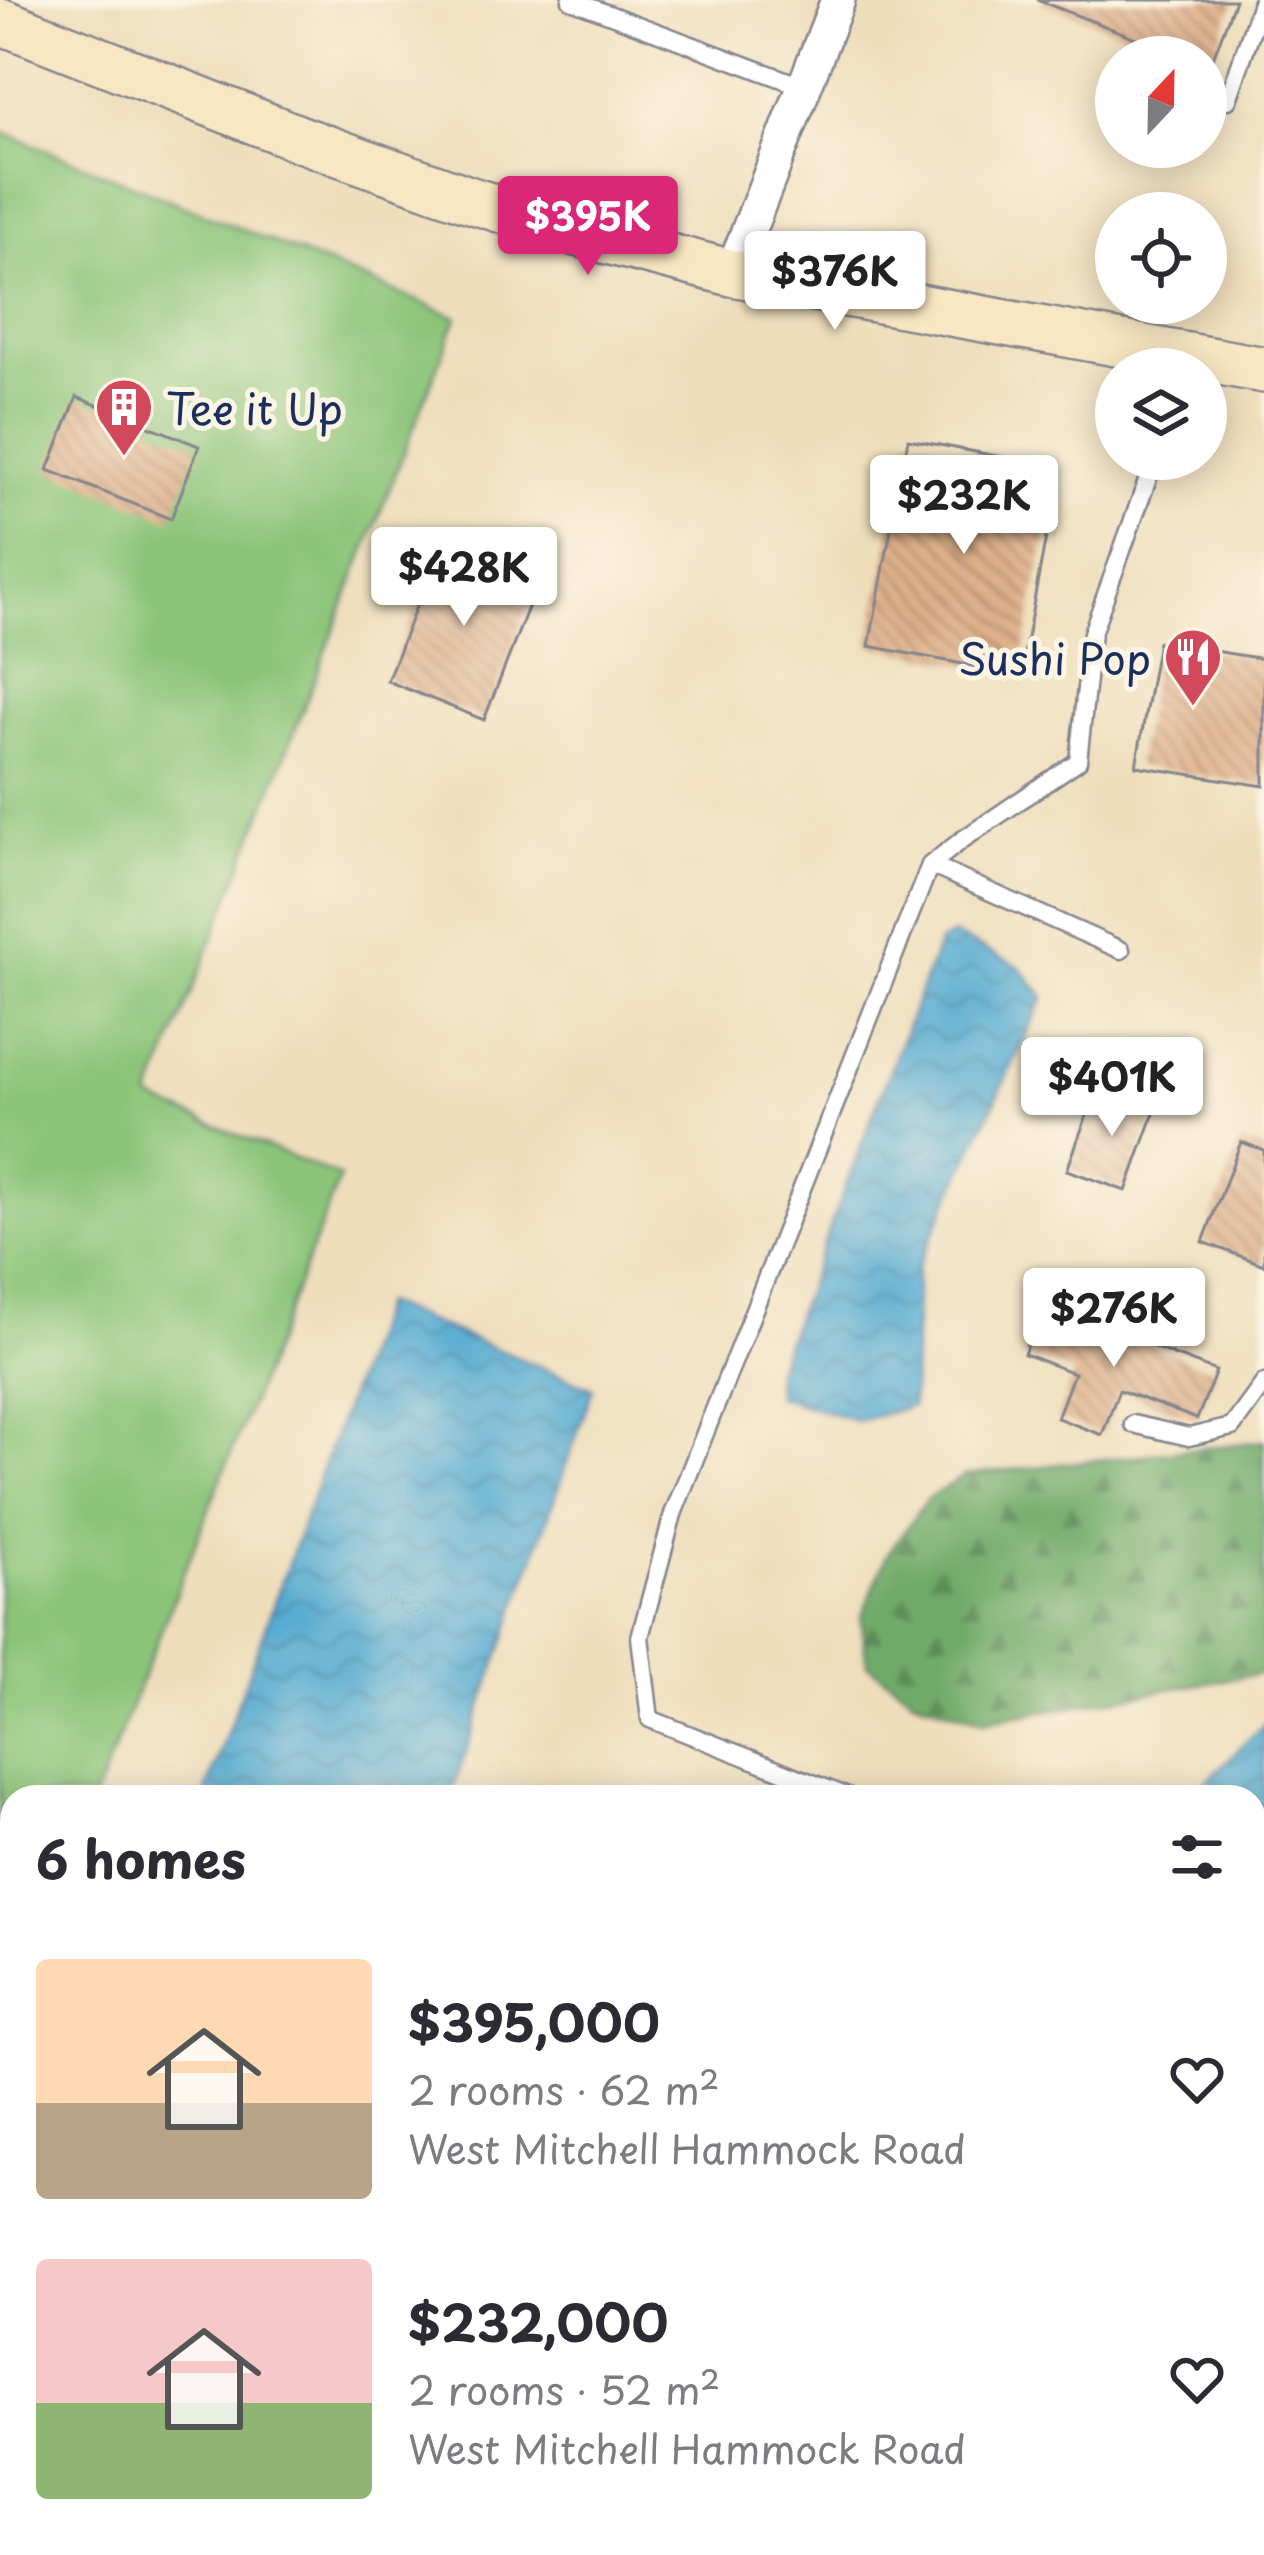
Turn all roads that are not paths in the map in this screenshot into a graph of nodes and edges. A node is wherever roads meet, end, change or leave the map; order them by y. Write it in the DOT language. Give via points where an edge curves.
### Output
graph roads {
  1 [pos="571,0"];
  2 [pos="838,0"];
  3 [pos="1262,0"];
  4 [pos="0,21"];
  5 [pos="804,87"];
  6 [pos="1228,100"];
  7 [pos="732,273"];
  8 [pos="1106,348"];
  9 [pos="1227,366"];
  10 [pos="1264,370"];
  11 [pos="1147,480"];
  12 [pos="930,865"];
  13 [pos="1121,950"];
  14 [pos="1264,1383"];
  15 [pos="1133,1424"];
  16 [pos="818,1785"];
  1 -- 5 [label="lane"];
  2 -- 5 [label="street"];
  3 -- 6 [label="lane"];
  4 -- 7 [label="main road" via="468,199"];
  5 -- 7 [label="street"];
  7 -- 8 [label="main road"];
  9 -- 10 [label="main road"];
  11 -- 12 [label="lane" via="1092,633 1078,761"];
  12 -- 13 [label="lane"];
  12 -- 16 [label="lane" via="674,1514 640,1637 650,1719"];
  14 -- 15 [label="lane" via="1232,1427 1189,1437"];
}
